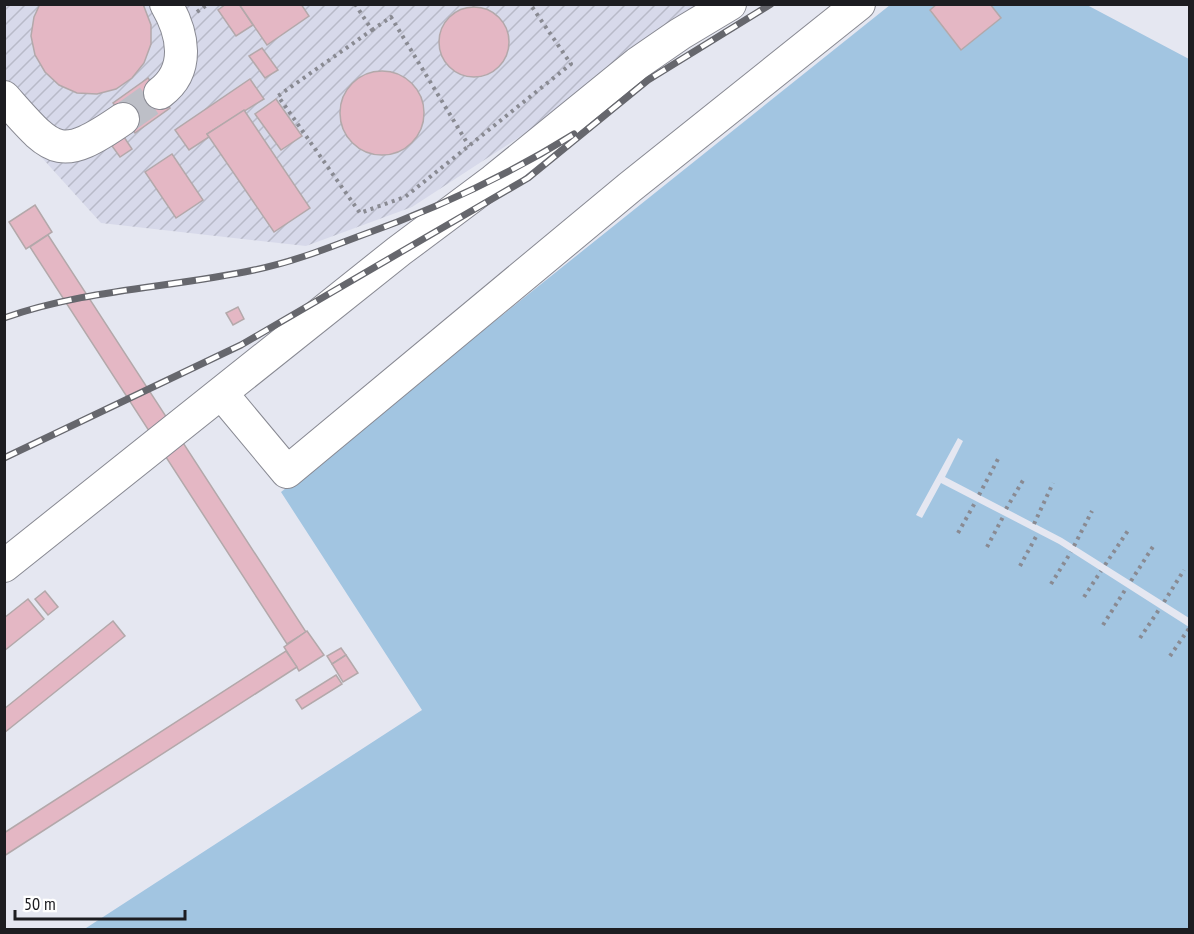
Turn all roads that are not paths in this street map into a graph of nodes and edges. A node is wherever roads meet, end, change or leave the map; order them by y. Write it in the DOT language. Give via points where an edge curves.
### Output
graph roads {
  1 [pos="166,4"];
  2 [pos="730,4"];
  3 [pos="859,4"];
  4 [pos="160,93"];
  5 [pos="4,97"];
  6 [pos="123,119"];
  7 [pos="222,394"];
  8 [pos="4,566"];
  1 -- 4 [label="lane" via="182,45 177,72"];
  2 -- 7 [label="lane" via="638,63"];
  3 -- 7 [label="lane" via="630,187 287,472"];
  5 -- 6 [label="lane" via="38,134 58,146 91,141"];
  7 -- 8 [label="lane"];
}
